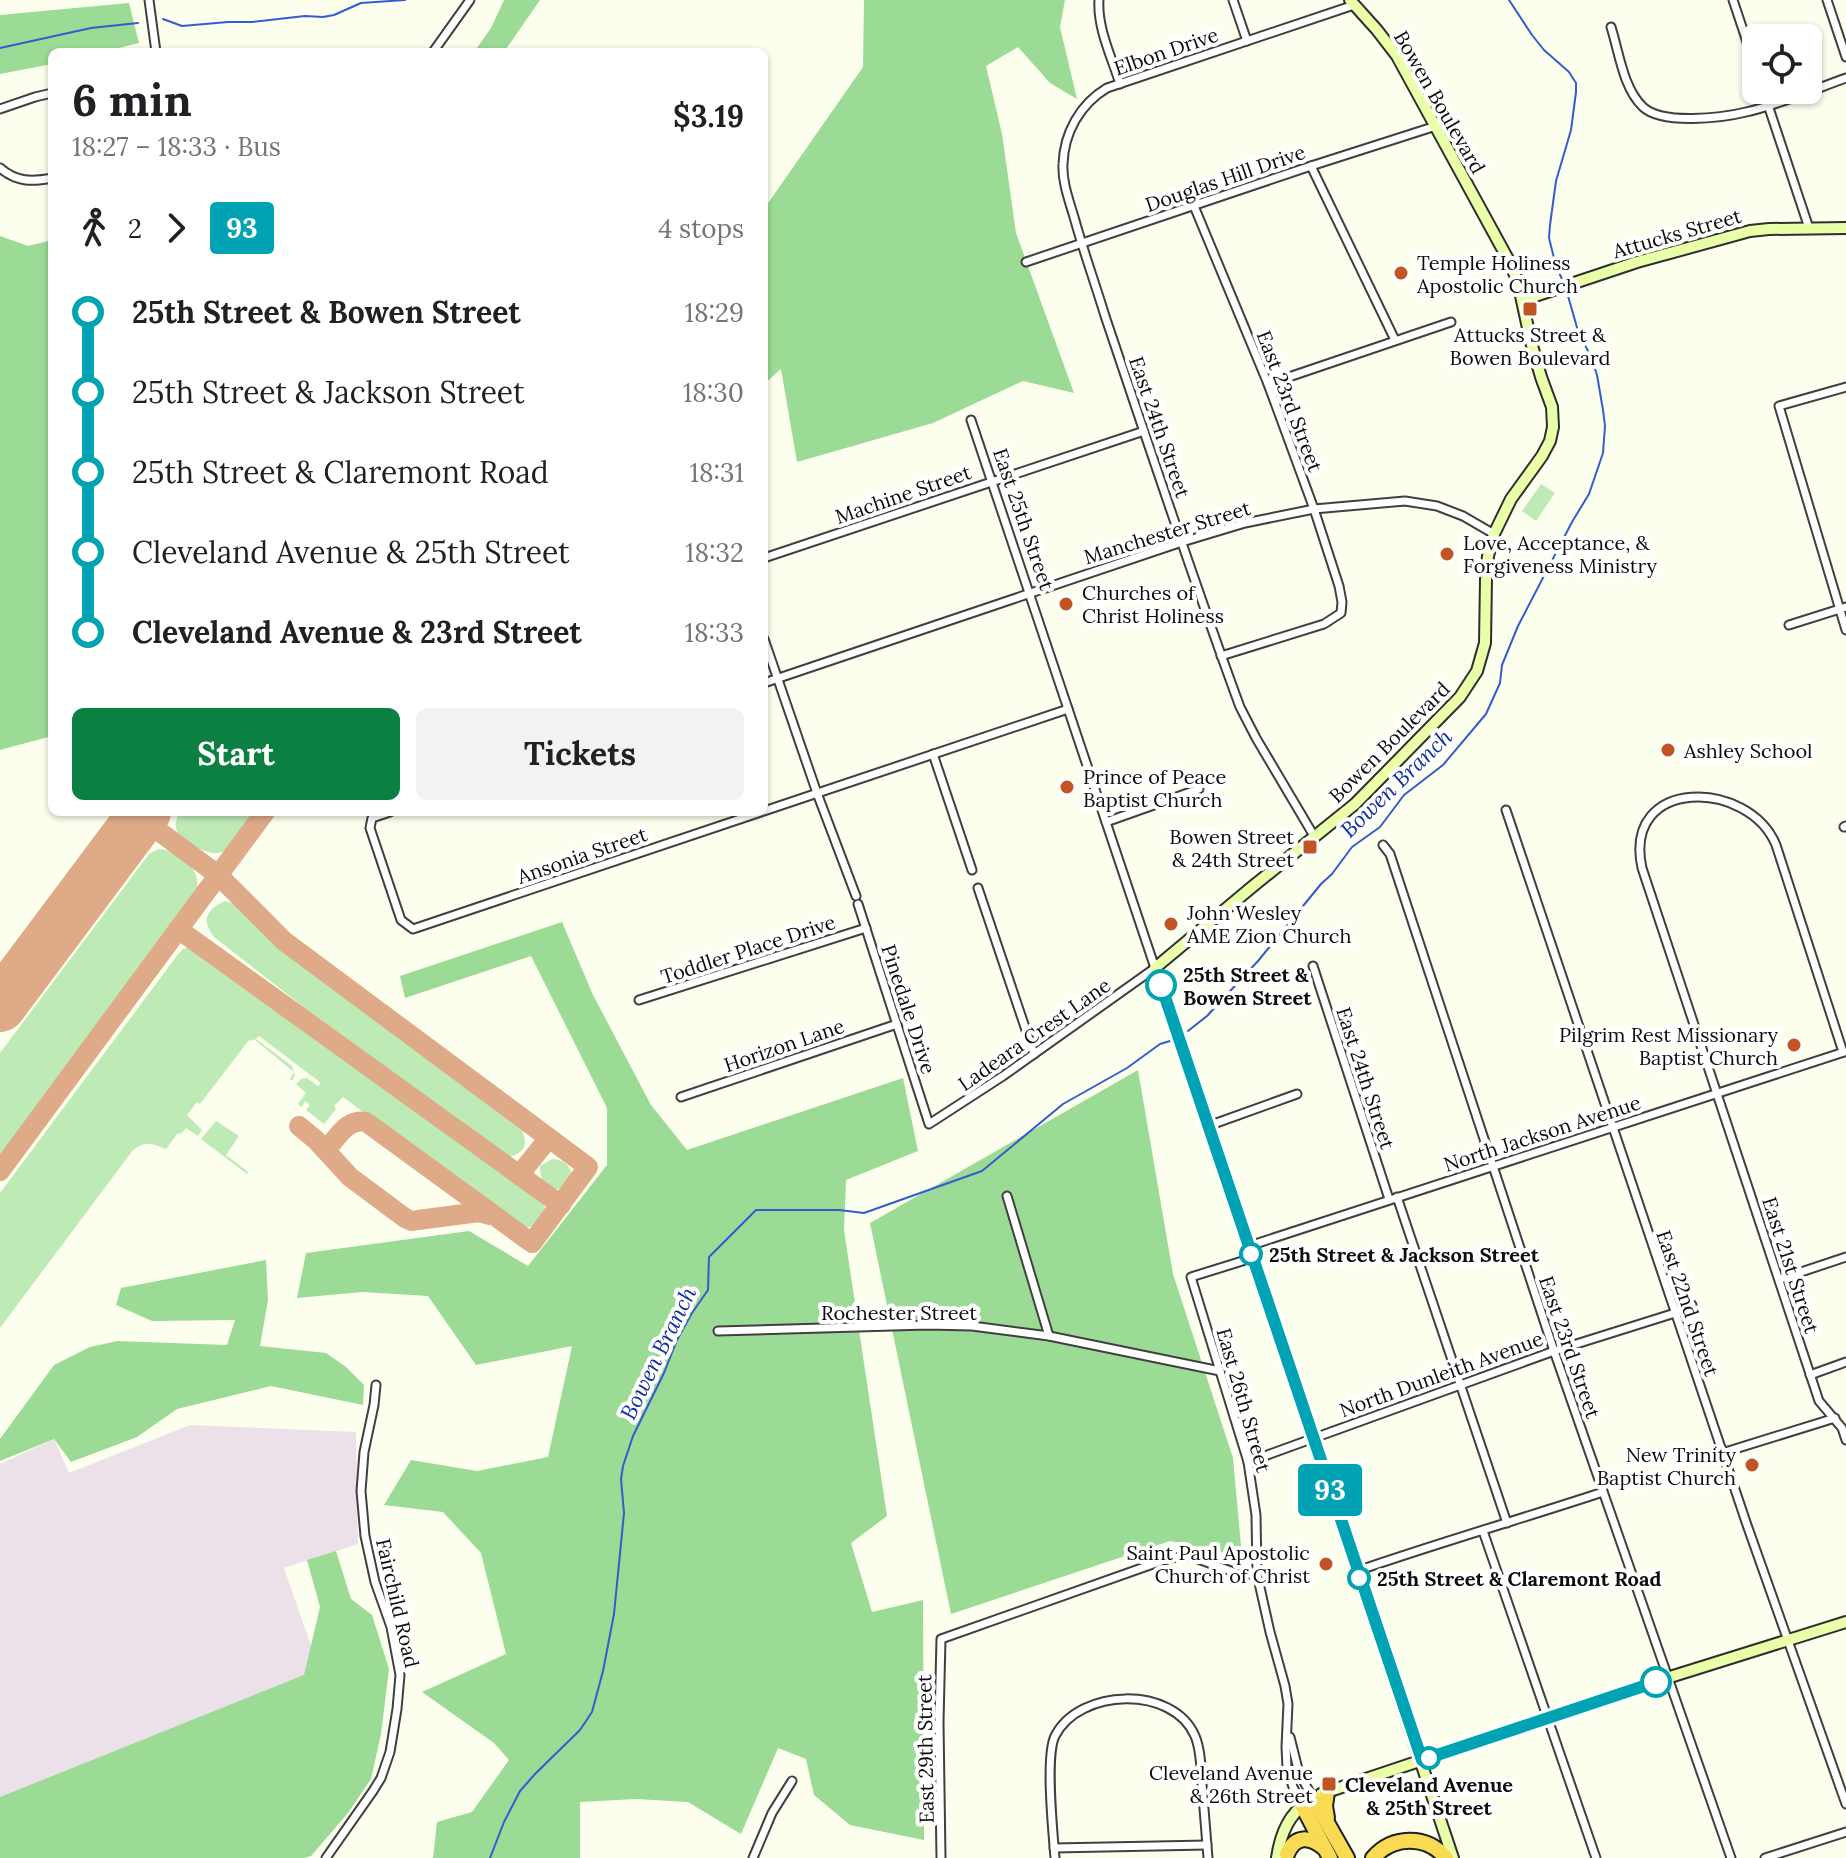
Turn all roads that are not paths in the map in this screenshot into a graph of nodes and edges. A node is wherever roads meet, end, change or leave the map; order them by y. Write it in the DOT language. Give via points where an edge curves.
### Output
graph roads {
  1 [pos="149,0"];
  2 [pos="470,0"];
  3 [pos="1099,0"];
  4 [pos="1233,0"];
  5 [pos="1733,0"];
  6 [pos="1827,0"];
  7 [pos="1352,2"];
  8 [pos="1611,27"];
  9 [pos="1742,27"];
  10 [pos="1247,41"];
  11 [pos="155,48"];
  12 [pos="436,48"];
  13 [pos="1846,57"];
  14 [pos="1846,78"];
  15 [pos="1120,84"];
  16 [pos="48,94"];
  17 [pos="1768,105"];
  18 [pos="0,109"];
  19 [pos="1436,126"];
  20 [pos="1311,166"];
  21 [pos="0,168"];
  22 [pos="48,179"];
  23 [pos="1194,206"];
  24 [pos="1809,228"];
  25 [pos="1846,228"];
  26 [pos="1081,243"];
  27 [pos="1026,262"];
  28 [pos="1523,300"];
  29 [pos="1451,322"];
  30 [pos="1395,340"];
  31 [pos="1268,384"];
  32 [pos="1846,387"];
  33 [pos="971,420"];
  34 [pos="1144,431"];
  35 [pos="992,481"];
  36 [pos="1314,509"];
  37 [pos="1494,534"];
  38 [pos="1182,542"];
  39 [pos="768,557"];
  40 [pos="1030,593"];
  41 [pos="1843,608"];
  42 [pos="1789,625"];
  43 [pos="1846,630"];
  44 [pos="768,650"];
  45 [pos="1221,656"];
  46 [pos="778,679"];
  47 [pos="768,682"];
  48 [pos="1068,709"];
  49 [pos="933,754"];
  50 [pos="1199,789"];
  51 [pos="817,793"];
  52 [pos="768,810"];
  53 [pos="1506,810"];
  54 [pos="378,816"];
  55 [pos="751,816"];
  56 [pos="1106,822"];
  57 [pos="1314,836"];
  58 [pos="1383,845"];
  59 [pos="972,870"];
  60 [pos="978,888"];
  61 [pos="866,928"];
  62 [pos="1313,966"];
  63 [pos="1155,968"];
  64 [pos="639,1000"];
  65 [pos="897,1024"];
  66 [pos="1844,1052"];
  67 [pos="1034,1054"];
  68 [pos="1718,1093"];
  69 [pos="1297,1094"];
  70 [pos="681,1097"];
  71 [pos="929,1124"];
  72 [pos="1208,1126"];
  73 [pos="1612,1128"];
  74 [pos="1494,1166"];
  75 [pos="1007,1196"];
  76 [pos="1393,1198"];
  77 [pos="1251,1252"];
  78 [pos="1846,1257"];
  79 [pos="1191,1277"];
  80 [pos="1780,1279"];
  81 [pos="1692,1305"];
  82 [pos="1675,1313"];
  83 [pos="718,1331"];
  84 [pos="1049,1336"];
  85 [pos="1554,1351"];
  86 [pos="1846,1362"];
  87 [pos="1220,1371"];
  88 [pos="1810,1375"];
  89 [pos="376,1385"];
  90 [pos="1459,1385"];
  91 [pos="1835,1418"];
  92 [pos="1314,1436"];
  93 [pos="1846,1440"];
  94 [pos="1722,1453"];
  95 [pos="1248,1462"];
  96 [pos="1603,1492"];
  97 [pos="1507,1523"];
  98 [pos="1483,1531"];
  99 [pos="1357,1571"];
  100 [pos="1257,1574"];
  101 [pos="1846,1622"];
  102 [pos="1787,1639"];
  103 [pos="1670,1677"];
  104 [pos="1548,1719"];
  105 [pos="1288,1723"];
  106 [pos="1422,1760"];
  107 [pos="792,1781"];
  108 [pos="1327,1792"];
  109 [pos="1308,1802"];
  110 [pos="1846,1804"];
  111 [pos="1331,1830"];
  112 [pos="1846,1832"];
  113 [pos="1207,1845"];
  114 [pos="1054,1848"];
  115 [pos="1328,1854"];
  116 [pos="1283,1857"];
  117 [pos="326,1858"];
  118 [pos="753,1858"];
  119 [pos="941,1858"];
  120 [pos="1055,1858"];
  121 [pos="1208,1858"];
  122 [pos="1347,1858"];
  123 [pos="1373,1858"];
  124 [pos="1446,1858"];
  125 [pos="1453,1858"];
  126 [pos="1596,1858"];
  127 [pos="1731,1858"];
  128 [pos="1765,1858"];
  1 -- 11 [label="street"];
  2 -- 12 [label="street"];
  3 -- 15 [label="street"];
  4 -- 10 [label="street"];
  5 -- 9 [label="street"];
  6 -- 13 [label="street"];
  7 -- 10 [label="street, Elbon Drive"];
  7 -- 19 [label="street, Bowen Boulevard" via="1397,56"];
  8 -- 17 [label="street" via="1632,91 1650,112 1702,117"];
  10 -- 15 [label="street, Elbon Drive"];
  14 -- 17 [label="street"];
  15 -- 26 [label="street, Elbon Drive" via="1083,108 1064,150 1063,178"];
  16 -- 18 [label="street"];
  17 -- 24 [label="street"];
  19 -- 20 [label="street, Douglas Hill Drive"];
  19 -- 28 [label="street, Bowen Boulevard" via="1509,261"];
  20 -- 23 [label="street, Douglas Hill Drive"];
  20 -- 30 [label="street"];
  21 -- 22 [label="street" via="23,180"];
  23 -- 26 [label="street, Douglas Hill Drive"];
  23 -- 31 [label="street, East 23rd Street"];
  24 -- 25 [label="street, Attucks Street"];
  24 -- 28 [label="street, Attucks Street" via="1750,231"];
  26 -- 27 [label="street, Douglas Hill Drive"];
  26 -- 34 [label="street, East 24th Street"];
  28 -- 37 [label="street, Bowen Boulevard" via="1553,427 1542,456"];
  29 -- 30 [label="street"];
  30 -- 31 [label="street"];
  31 -- 36 [label="street, East 23rd Street"];
  32 -- 41 [label="street" via="1779,406"];
  33 -- 35 [label="street, East 25th Street"];
  34 -- 35 [label="street, Machine Street"];
  34 -- 38 [label="street, East 24th Street"];
  35 -- 39 [label="street, Machine Street"];
  35 -- 40 [label="street, East 25th Street"];
  36 -- 37 [label="street, Manchester Street" via="1419,503 1463,516"];
  36 -- 38 [label="street, Manchester Street"];
  36 -- 45 [label="street, East 23rd Street" via="1339,586 1341,613 1324,624"];
  37 -- 57 [label="street, Bowen Boulevard" via="1486,579 1485,643 1468,687 1371,789"];
  38 -- 40 [label="street, Manchester Street"];
  38 -- 45 [label="street, East 24th Street"];
  40 -- 46 [label="street, Manchester Street"];
  40 -- 48 [label="street, East 25th Street"];
  41 -- 42 [label="street"];
  41 -- 43 [label="street"];
  44 -- 46 [label="street"];
  45 -- 57 [label="street, East 24th Street" via="1240,707"];
  46 -- 47 [label="street, Manchester Street"];
  46 -- 51 [label="street"];
  48 -- 49 [label="street, Ansonia Street"];
  48 -- 56 [label="street, East 25th Street"];
  49 -- 51 [label="street, Ansonia Street"];
  49 -- 59 [label="street"];
  50 -- 56 [label="street"];
  51 -- 52 [label="street, Ansonia Street"];
  51 -- 61 [label="street, Pinedale Drive"];
  53 -- 73 [label="street, East 22nd Street"];
  54 -- 55 [label="street, Ansonia Street" via="370,828 401,920 413,929"];
  56 -- 63 [label="street, East 25th Street"];
  57 -- 63 [label="street, Bowen Boulevard"];
  58 -- 74 [label="street, East 23rd Street"];
  60 -- 67 [label="street"];
  61 -- 64 [label="street, Toddler Place Drive"];
  61 -- 65 [label="street, Pinedale Drive"];
  62 -- 76 [label="street, East 24th Street"];
  63 -- 67 [label="street, Ladeara Crest Lane"];
  63 -- 72 [label="street, East 25th Street"];
  65 -- 70 [label="street, Horizon Lane"];
  65 -- 71 [label="street, Pinedale Drive"];
  66 -- 68 [label="street, North Jackson Avenue"];
  66 -- 68 [label="street, East 21st Street" via="1768,830 1724,801 1695,796 1672,800 1654,811 1645,827 1640,858"];
  67 -- 71 [label="street, Ladeara Crest Lane"];
  68 -- 73 [label="street, North Jackson Avenue"];
  68 -- 80 [label="street, East 21st Street"];
  69 -- 72 [label="street"];
  72 -- 77 [label="street, East 25th Street"];
  73 -- 74 [label="street, North Jackson Avenue"];
  73 -- 82 [label="street, East 22nd Street"];
  74 -- 76 [label="street, North Jackson Avenue"];
  74 -- 85 [label="street, East 23rd Street"];
  75 -- 84 [label="street"];
  76 -- 77 [label="street, North Jackson Avenue"];
  76 -- 90 [label="street, East 24th Street"];
  77 -- 79 [label="street, North Jackson Avenue"];
  77 -- 92 [label="street, East 25th Street"];
  78 -- 80 [label="street"];
  79 -- 87 [label="street, East 26th Street"];
  80 -- 88 [label="street, East 21st Street"];
  81 -- 82 [label="street, North Dunleith Avenue"];
  82 -- 85 [label="street, North Dunleith Avenue"];
  82 -- 94 [label="street, East 22nd Street"];
  83 -- 84 [label="street, Rochester Street" via="927,1325"];
  84 -- 87 [label="street, Rochester Street"];
  85 -- 90 [label="street, North Dunleith Avenue"];
  85 -- 96 [label="street, East 23rd Street"];
  86 -- 88 [label="street"];
  87 -- 95 [label="street, East 26th Street"];
  88 -- 91 [label="street, East 21st Street" via="1819,1401"];
  89 -- 117 [label="street, Fairchild Road" via="361,1491 365,1536 400,1675 397,1709 381,1778"];
  90 -- 92 [label="street, North Dunleith Avenue"];
  90 -- 97 [label="street, East 24th Street"];
  91 -- 93 [label="street, East 21st Street"];
  91 -- 94 [label="street"];
  92 -- 95 [label="street, North Dunleith Avenue"];
  92 -- 99 [label="street, East 25th Street"];
  94 -- 102 [label="street, East 22nd Street"];
  95 -- 100 [label="street, East 26th Street"];
  96 -- 97 [label="street"];
  96 -- 103 [label="street, East 23rd Street"];
  97 -- 98 [label="street"];
  98 -- 99 [label="street"];
  98 -- 104 [label="street"];
  99 -- 106 [label="street, East 25th Street"];
  100 -- 105 [label="street, East 26th Street" via="1285,1686"];
  100 -- 119 [label="street, East 29th Street" via="1239,1574 1190,1556 1170,1558 941,1639"];
  101 -- 102 [label="street"];
  102 -- 103 [label="street"];
  102 -- 110 [label="street, East 22nd Street"];
  103 -- 104 [label="street"];
  103 -- 127 [label="street, East 23rd Street"];
  104 -- 106 [label="street"];
  104 -- 126 [label="street"];
  105 -- 109 [label="street"];
  105 -- 109 [label="street" via="1287,1768 1293,1787"];
  106 -- 108 [label="street"];
  106 -- 125 [label="street, East 25th Street"];
  107 -- 118 [label="street"];
  108 -- 109 [label="street"];
  108 -- 111 [label="highway"];
  109 -- 111 [label="highway"];
  109 -- 115 [label="highway"];
  109 -- 116 [label="street" via="1289,1820 1280,1841"];
  111 -- 122 [label="highway"];
  112 -- 128 [label="street"];
  113 -- 114 [label="street"];
  113 -- 114 [label="street" via="1196,1737 1174,1711 1133,1699 1088,1707 1056,1734 1051,1754"];
  113 -- 121 [label="street"];
  114 -- 120 [label="street"];
  115 -- 116 [label="highway" via="1306,1838 1295,1841"];
  123 -- 124 [label="highway" via="1392,1843 1412,1839"];
}
